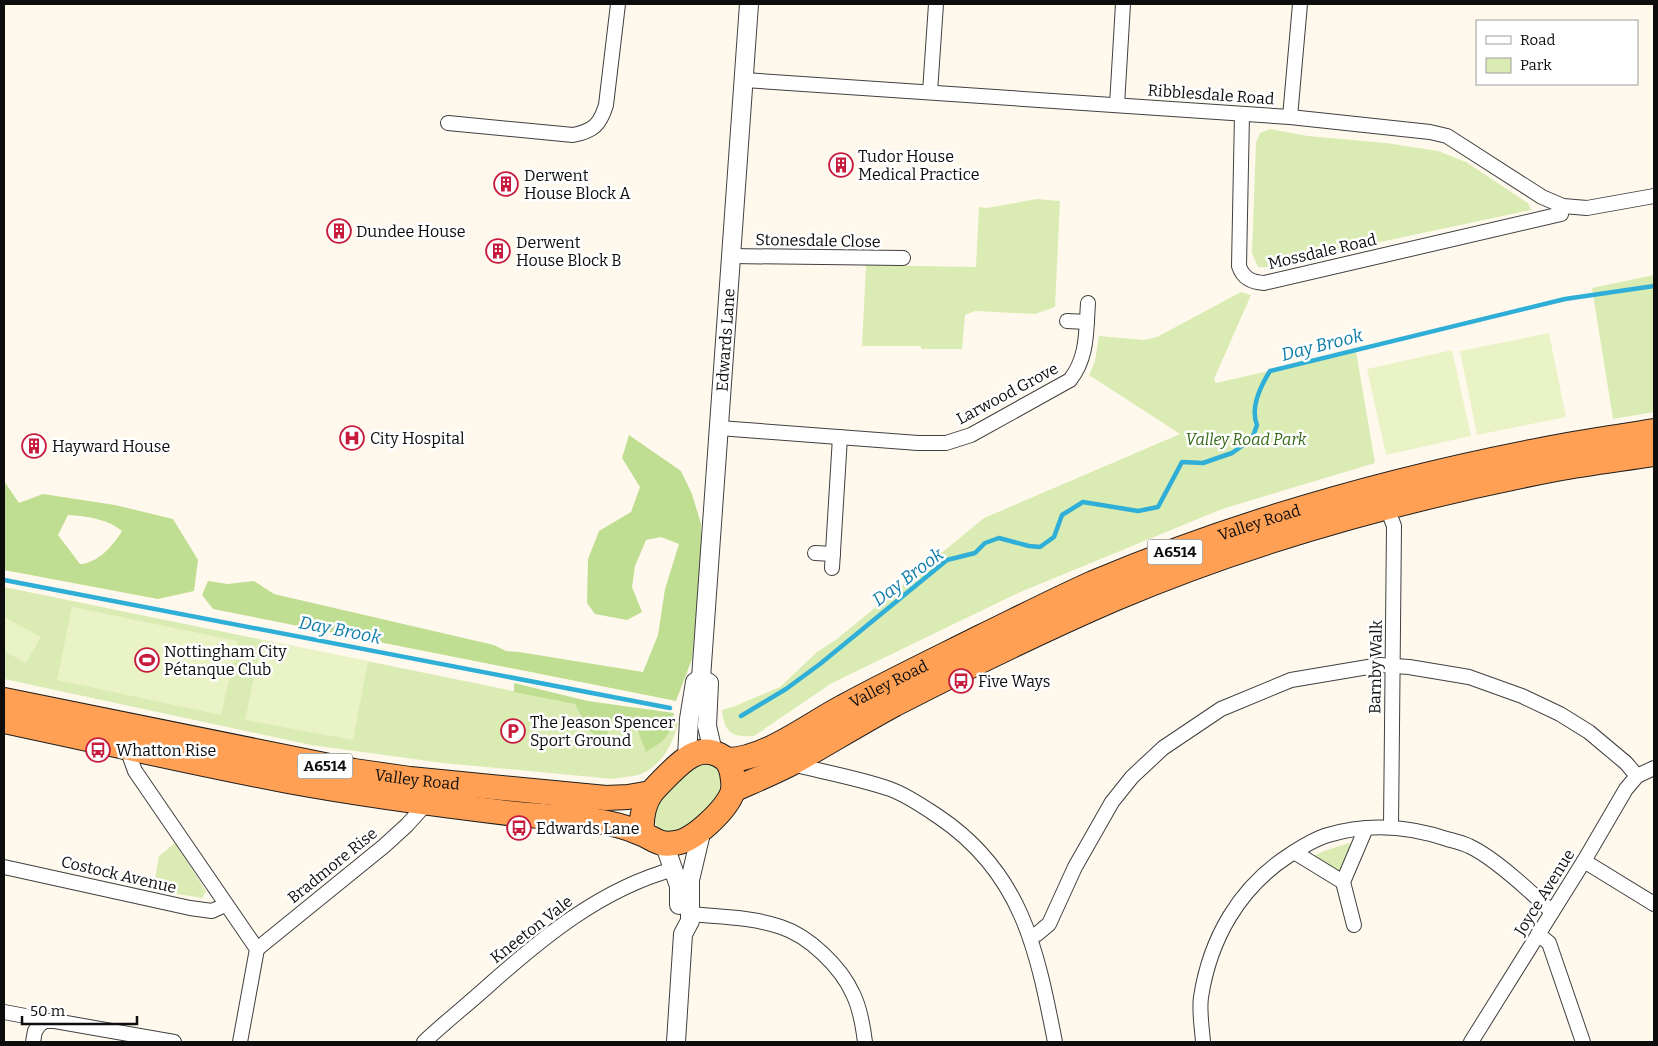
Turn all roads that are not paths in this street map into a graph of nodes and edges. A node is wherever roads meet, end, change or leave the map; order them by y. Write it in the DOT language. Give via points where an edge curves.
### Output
graph roads {
  1 [pos="618,4"];
  2 [pos="749,4"];
  3 [pos="936,4"];
  4 [pos="1123,4"];
  5 [pos="1300,4"];
  6 [pos="744,80"];
  7 [pos="930,92"];
  8 [pos="1118,105"];
  9 [pos="1242,114"];
  10 [pos="1290,117"];
  11 [pos="448,123"];
  12 [pos="1654,196"];
  13 [pos="1563,206"];
  14 [pos="731,256"];
  15 [pos="903,258"];
  16 [pos="1088,303"];
  17 [pos="1067,321"];
  18 [pos="1087,322"];
  19 [pos="719,428"];
  20 [pos="1654,431"];
  21 [pos="840,437"];
  22 [pos="1654,454"];
  23 [pos="1387,508"];
  24 [pos="815,553"];
  25 [pos="1393,666"];
  26 [pos="701,678"];
  27 [pos="4,700"];
  28 [pos="4,721"];
  29 [pos="127,736"];
  30 [pos="720,756"];
  31 [pos="687,757"];
  32 [pos="791,764"];
  33 [pos="1654,768"];
  34 [pos="1637,776"];
  35 [pos="733,790"];
  36 [pos="651,793"];
  37 [pos="426,804"];
  38 [pos="1391,827"];
  39 [pos="1366,828"];
  40 [pos="702,829"];
  41 [pos="642,833"];
  42 [pos="664,843"];
  43 [pos="1294,852"];
  44 [pos="1584,861"];
  45 [pos="4,866"];
  46 [pos="674,869"];
  47 [pos="1343,882"];
  48 [pos="1654,904"];
  49 [pos="226,905"];
  50 [pos="1552,912"];
  51 [pos="690,914"];
  52 [pos="1354,925"];
  53 [pos="683,934"];
  54 [pos="1538,934"];
  55 [pos="1030,936"];
  56 [pos="257,949"];
  57 [pos="4,1012"];
  58 [pos="41,1023"];
  59 [pos="428,1041"];
  60 [pos="33,1042"];
  61 [pos="174,1042"];
  62 [pos="240,1042"];
  63 [pos="676,1042"];
  64 [pos="865,1042"];
  65 [pos="1054,1042"];
  66 [pos="1203,1042"];
  67 [pos="1471,1042"];
  68 [pos="1584,1042"];
  1 -- 11 [label="street" via="606,105 595,126 573,135"];
  2 -- 6 [label="street, Edwards Lane"];
  3 -- 7 [label="street"];
  4 -- 8 [label="street"];
  5 -- 10 [label="street"];
  6 -- 7 [label="street, Ribblesdale Road"];
  6 -- 14 [label="street, Edwards Lane"];
  7 -- 8 [label="street, Ribblesdale Road"];
  8 -- 9 [label="street, Ribblesdale Road"];
  9 -- 10 [label="street, Ribblesdale Road"];
  9 -- 13 [label="street, Mossdale Road" via="1239,266 1242,274 1256,282 1264,283 1560,214"];
  10 -- 13 [label="street, Ribblesdale Road" via="1447,136 1542,197"];
  12 -- 13 [label="street, Ribblesdale Road" via="1587,208"];
  14 -- 15 [label="street, Stonesdale Close"];
  14 -- 19 [label="street, Edwards Lane"];
  16 -- 18 [label="street, Larwood Grove"];
  17 -- 18 [label="street"];
  18 -- 21 [label="street, Larwood Grove" via="1084,357 1070,380 971,435 946,443"];
  19 -- 21 [label="street, Larwood Grove"];
  19 -- 26 [label="street, Edwards Lane"];
  20 -- 30 [label="highway, Valley Road / A6514" via="1504,458 1367,490 1155,558 1008,624 843,707 768,749 740,760"];
  21 -- 24 [label="street" via="832,561"];
  22 -- 23 [label="highway, Valley Road / A6514" via="1557,469"];
  23 -- 25 [label="street, Barnby Walk" via="1394,526"];
  23 -- 32 [label="highway, Valley Road / A6514" via="1243,551 1115,599 946,678"];
  25 -- 34 [label="street" via="1469,677 1522,696 1589,732"];
  25 -- 38 [label="street, Barnby Walk"];
  25 -- 55 [label="street" via="1371,666 1291,680 1221,709 1162,748 1112,802 1075,867 1049,924"];
  26 -- 30 [label="street, Edwards Lane" via="709,683 707,726"];
  26 -- 31 [label="street, Edwards Lane" via="695,682"];
  27 -- 29 [label="highway, Valley Road / A6514"];
  28 -- 29 [label="highway, Valley Road / A6514"];
  29 -- 36 [label="highway, Valley Road / A6514" via="410,779 606,798"];
  29 -- 37 [label="highway, Valley Road / A6514" via="288,781"];
  29 -- 49 [label="street" via="135,771"];
  30 -- 31 [label="highway, A6514" via="707,751"];
  30 -- 35 [label="highway" via="732,769"];
  31 -- 36 [label="highway"];
  32 -- 35 [label="highway, Valley Road / A6514"];
  32 -- 55 [label="street" via="892,790 954,827 975,846 1008,886"];
  33 -- 34 [label="street, Joyce Avenue"];
  34 -- 44 [label="street, Joyce Avenue"];
  35 -- 40 [label="highway" via="728,802"];
  36 -- 41 [label="highway" via="643,811"];
  37 -- 41 [label="highway, Valley Road / A6514" via="606,822"];
  37 -- 56 [label="street, Bradmore Rise" via="384,846"];
  38 -- 39 [label="street"];
  38 -- 50 [label="street" via="1426,832 1470,846 1497,864"];
  39 -- 43 [label="street" via="1327,835"];
  39 -- 47 [label="street"];
  40 -- 42 [label="highway" via="676,843"];
  40 -- 51 [label="street" via="690,880"];
  41 -- 42 [label="highway, A6514"];
  42 -- 46 [label="street"];
  43 -- 47 [label="street"];
  43 -- 66 [label="street" via="1270,867 1247,890 1229,916 1210,956 1201,998"];
  44 -- 48 [label="street"];
  44 -- 50 [label="street, Joyce Avenue"];
  45 -- 49 [label="street, Costock Avenue" via="212,912"];
  46 -- 53 [label="street" via="680,886 678,919"];
  46 -- 59 [label="street, Kneeton Vale" via="623,887 565,921"];
  47 -- 52 [label="street"];
  49 -- 56 [label="street"];
  50 -- 54 [label="street, Joyce Avenue"];
  51 -- 53 [label="street"];
  51 -- 64 [label="street" via="767,923 809,942 835,966 853,994"];
  53 -- 63 [label="street"];
  54 -- 67 [label="street, Joyce Avenue"];
  54 -- 68 [label="street" via="1549,943"];
  55 -- 65 [label="street"];
  56 -- 62 [label="street"];
  57 -- 58 [label="street" via="36,1018"];
  58 -- 60 [label="street"];
  58 -- 61 [label="street" via="55,1021"];
}
